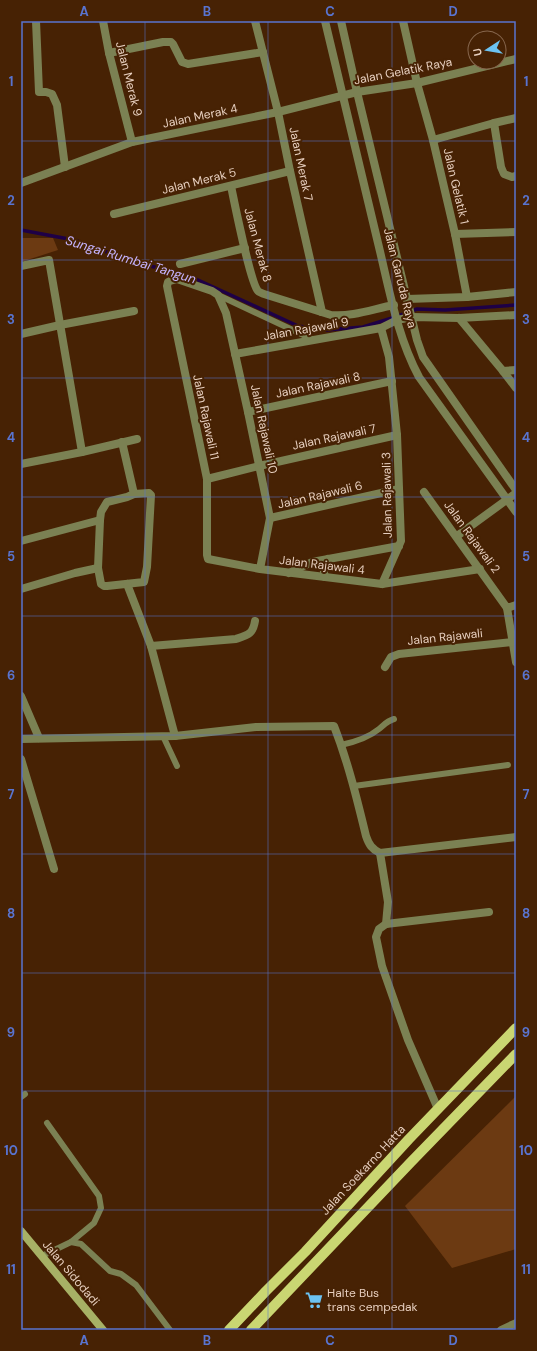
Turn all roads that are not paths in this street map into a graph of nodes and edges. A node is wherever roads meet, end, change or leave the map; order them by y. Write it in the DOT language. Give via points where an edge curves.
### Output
graph roads {
  1 [pos="36,21"];
  2 [pos="103,21"];
  3 [pos="255,21"];
  4 [pos="325,21"];
  5 [pos="341,21"];
  6 [pos="403,21"];
  7 [pos="263,52"];
  8 [pos="109,53"];
  9 [pos="516,59"];
  10 [pos="416,83"];
  11 [pos="357,92"];
  12 [pos="342,96"];
  13 [pos="278,112"];
  14 [pos="516,118"];
  15 [pos="494,123"];
  16 [pos="432,140"];
  17 [pos="132,142"];
  18 [pos="65,167"];
  19 [pos="290,171"];
  20 [pos="516,176"];
  21 [pos="21,183"];
  22 [pos="231,186"];
  23 [pos="114,214"];
  24 [pos="516,232"];
  25 [pos="455,234"];
  26 [pos="245,248"];
  27 [pos="180,264"];
  28 [pos="21,266"];
  29 [pos="516,292"];
  30 [pos="218,295"];
  31 [pos="467,296"];
  32 [pos="408,302"];
  33 [pos="394,307"];
  34 [pos="134,312"];
  35 [pos="322,312"];
  36 [pos="516,314"];
  37 [pos="412,317"];
  38 [pos="459,318"];
  39 [pos="397,320"];
  40 [pos="60,325"];
  41 [pos="381,328"];
  42 [pos="21,334"];
  43 [pos="314,340"];
  44 [pos="235,354"];
  45 [pos="516,370"];
  46 [pos="504,371"];
  47 [pos="392,381"];
  48 [pos="516,388"];
  49 [pos="248,412"];
  50 [pos="397,436"];
  51 [pos="137,439"];
  52 [pos="122,442"];
  53 [pos="82,452"];
  54 [pos="21,464"];
  55 [pos="259,466"];
  56 [pos="206,479"];
  57 [pos="399,489"];
  58 [pos="516,490"];
  59 [pos="424,492"];
  60 [pos="516,493"];
  61 [pos="134,494"];
  62 [pos="507,501"];
  63 [pos="516,512"];
  64 [pos="270,518"];
  65 [pos="100,520"];
  66 [pos="457,536"];
  67 [pos="21,541"];
  68 [pos="399,546"];
  69 [pos="328,559"];
  70 [pos="98,568"];
  71 [pos="260,569"];
  72 [pos="480,569"];
  73 [pos="288,573"];
  74 [pos="325,577"];
  75 [pos="127,584"];
  76 [pos="382,584"];
  77 [pos="21,589"];
  78 [pos="516,605"];
  79 [pos="507,608"];
  80 [pos="255,621"];
  81 [pos="513,642"];
  82 [pos="151,646"];
  83 [pos="516,662"];
  84 [pos="385,667"];
  85 [pos="21,696"];
  86 [pos="394,719"];
  87 [pos="163,736"];
  88 [pos="175,736"];
  89 [pos="39,738"];
  90 [pos="21,739"];
  91 [pos="341,744"];
  92 [pos="21,759"];
  93 [pos="177,766"];
  94 [pos="508,766"];
  95 [pos="354,786"];
  96 [pos="516,837"];
  97 [pos="380,853"];
  98 [pos="54,869"];
  99 [pos="489,912"];
  100 [pos="386,924"];
  101 [pos="516,1028"];
  102 [pos="504,1040"];
  103 [pos="516,1053"];
  104 [pos="438,1109"];
  105 [pos="47,1123"];
  106 [pos="21,1231"];
  107 [pos="70,1242"];
  108 [pos="42,1256"];
  109 [pos="516,1323"];
  110 [pos="103,1330"];
  111 [pos="170,1330"];
  112 [pos="229,1330"];
  113 [pos="251,1330"];
  114 [pos="501,1330"];
  1 -- 18 [label="street" via="39,92 52,94 57,105"];
  2 -- 8 [label="street, Jalan Merak 9"];
  3 -- 7 [label="street, Jalan Merak 7"];
  4 -- 12 [label="street, Jalan Garuda Raya"];
  5 -- 11 [label="street, Jalan Garuda Raya"];
  6 -- 10 [label="street, Jalan Gelatik 1"];
  7 -- 8 [label="street" via="188,64 182,62 173,44 168,42"];
  7 -- 13 [label="street, Jalan Merak 7"];
  8 -- 17 [label="street, Jalan Merak 9"];
  9 -- 10 [label="street, Jalan Gelatik Raya"];
  10 -- 11 [label="street, Jalan Gelatik Raya"];
  10 -- 16 [label="street, Jalan Gelatik 1"];
  11 -- 12 [label="street, Jalan Gelatik Raya"];
  11 -- 32 [label="street, Jalan Garuda Raya"];
  12 -- 13 [label="street, Jalan Merak 4"];
  12 -- 33 [label="street, Jalan Garuda Raya"];
  13 -- 17 [label="street, Jalan Merak 4"];
  13 -- 19 [label="street, Jalan Merak 7"];
  14 -- 15 [label="street"];
  15 -- 16 [label="street"];
  15 -- 20 [label="street" via="501,168 504,174"];
  16 -- 25 [label="street, Jalan Gelatik 1"];
  17 -- 18 [label="street, Jalan Merak 4"];
  18 -- 21 [label="street, Jalan Merak 4"];
  19 -- 22 [label="street, Jalan Merak 5"];
  19 -- 35 [label="street, Jalan Merak 7"];
  22 -- 23 [label="street, Jalan Merak 5"];
  22 -- 26 [label="street, Jalan Merak 8"];
  24 -- 25 [label="street"];
  25 -- 31 [label="street, Jalan Gelatik 1"];
  26 -- 27 [label="street"];
  26 -- 35 [label="street, Jalan Merak 8" via="258,290"];
  28 -- 40 [label="street" via="49,260"];
  29 -- 31 [label="street"];
  30 -- 43 [label="lane"];
  30 -- 44 [label="street, Jalan Rajawali 10" via="226,313"];
  30 -- 56 [label="street, Jalan Rajawali 11" via="177,279 168,282 167,286"];
  31 -- 32 [label="street"];
  32 -- 37 [label="street, Jalan Garuda Raya"];
  33 -- 35 [label="street, Jalan Merak 8" via="337,316"];
  33 -- 39 [label="street, Jalan Garuda Raya"];
  34 -- 40 [label="street"];
  36 -- 38 [label="street, Jalan Rajawali 9"];
  37 -- 38 [label="street, Jalan Rajawali 9"];
  37 -- 39 [label="street, Jalan Rajawali 9"];
  37 -- 58 [label="street, Jalan Garuda Raya" via="423,357"];
  38 -- 46 [label="street"];
  39 -- 41 [label="street, Jalan Rajawali 9"];
  39 -- 62 [label="street, Jalan Garuda Raya" via="410,361 419,377"];
  40 -- 42 [label="street"];
  40 -- 53 [label="street"];
  41 -- 43 [label="street, Jalan Rajawali 9"];
  41 -- 47 [label="street, Jalan Rajawali 3" via="390,357"];
  43 -- 44 [label="street, Jalan Rajawali 9"];
  44 -- 49 [label="street, Jalan Rajawali 10"];
  45 -- 46 [label="street"];
  46 -- 48 [label="street"];
  47 -- 49 [label="street, Jalan Rajawali 8"];
  47 -- 50 [label="street, Jalan Rajawali 3"];
  49 -- 55 [label="street, Jalan Rajawali 10"];
  50 -- 55 [label="street, Jalan Rajawali 7"];
  50 -- 57 [label="street, Jalan Rajawali 3"];
  51 -- 52 [label="street"];
  52 -- 53 [label="street"];
  52 -- 61 [label="street"];
  53 -- 54 [label="street"];
  55 -- 56 [label="street, Jalan Rajawali 7"];
  55 -- 64 [label="street, Jalan Rajawali 10"];
  56 -- 71 [label="street, Jalan Rajawali 11" via="208,560"];
  57 -- 64 [label="street, Jalan Rajawali 6"];
  57 -- 68 [label="street, Jalan Rajawali 3"];
  59 -- 66 [label="street, Jalan Rajawali 2"];
  60 -- 62 [label="street"];
  61 -- 65 [label="street" via="108,502 101,512"];
  61 -- 75 [label="street" via="151,495 147,567 144,582"];
  62 -- 63 [label="street, Jalan Garuda Raya"];
  62 -- 66 [label="street"];
  64 -- 71 [label="street, Jalan Rajawali 10"];
  65 -- 67 [label="street"];
  65 -- 70 [label="street"];
  66 -- 72 [label="street, Jalan Rajawali 2"];
  68 -- 69 [label="street"];
  68 -- 76 [label="street, Jalan Rajawali 3"];
  69 -- 73 [label="street" via="312,562"];
  69 -- 74 [label="street" via="324,564"];
  70 -- 75 [label="street" via="101,584 104,586"];
  70 -- 77 [label="street"];
  71 -- 73 [label="street, Jalan Rajawali 4"];
  72 -- 76 [label="street"];
  72 -- 79 [label="street, Jalan Rajawali 2"];
  73 -- 74 [label="street, Jalan Rajawali 4"];
  74 -- 76 [label="street, Jalan Rajawali 4"];
  75 -- 82 [label="street"];
  78 -- 79 [label="street"];
  79 -- 81 [label="street"];
  80 -- 82 [label="street" via="249,635 236,639"];
  81 -- 83 [label="street"];
  81 -- 84 [label="street, Jalan Rajawali" via="399,654 391,657"];
  82 -- 88 [label="street"];
  85 -- 89 [label="street"];
  86 -- 91 [label="lane" via="387,721 368,736"];
  87 -- 88 [label="street"];
  87 -- 89 [label="street"];
  87 -- 93 [label="lane"];
  88 -- 91 [label="street" via="256,727 334,726"];
  89 -- 90 [label="street"];
  91 -- 95 [label="street"];
  92 -- 98 [label="street"];
  94 -- 95 [label="lane"];
  95 -- 97 [label="street" via="369,844"];
  96 -- 97 [label="street"];
  97 -- 100 [label="street" via="388,902"];
  99 -- 100 [label="street"];
  100 -- 104 [label="street" via="379,929 376,937 382,966 408,1040"];
  101 -- 102 [label="main road, Jalan Soekarno Hatta"];
  102 -- 103 [label="main road"];
  102 -- 104 [label="main road, Jalan Soekarno Hatta"];
  103 -- 113 [label="main road"];
  104 -- 112 [label="main road, Jalan Soekarno Hatta"];
  105 -- 107 [label="lane" via="99,1196 100,1208 94,1223"];
  106 -- 108 [label="street, Jalan Sidodadi"];
  107 -- 108 [label="lane"];
  107 -- 111 [label="lane" via="81,1244 110,1271 122,1274 136,1285"];
  108 -- 110 [label="street, Jalan Sidodadi"];
  109 -- 114 [label="street"];
}
